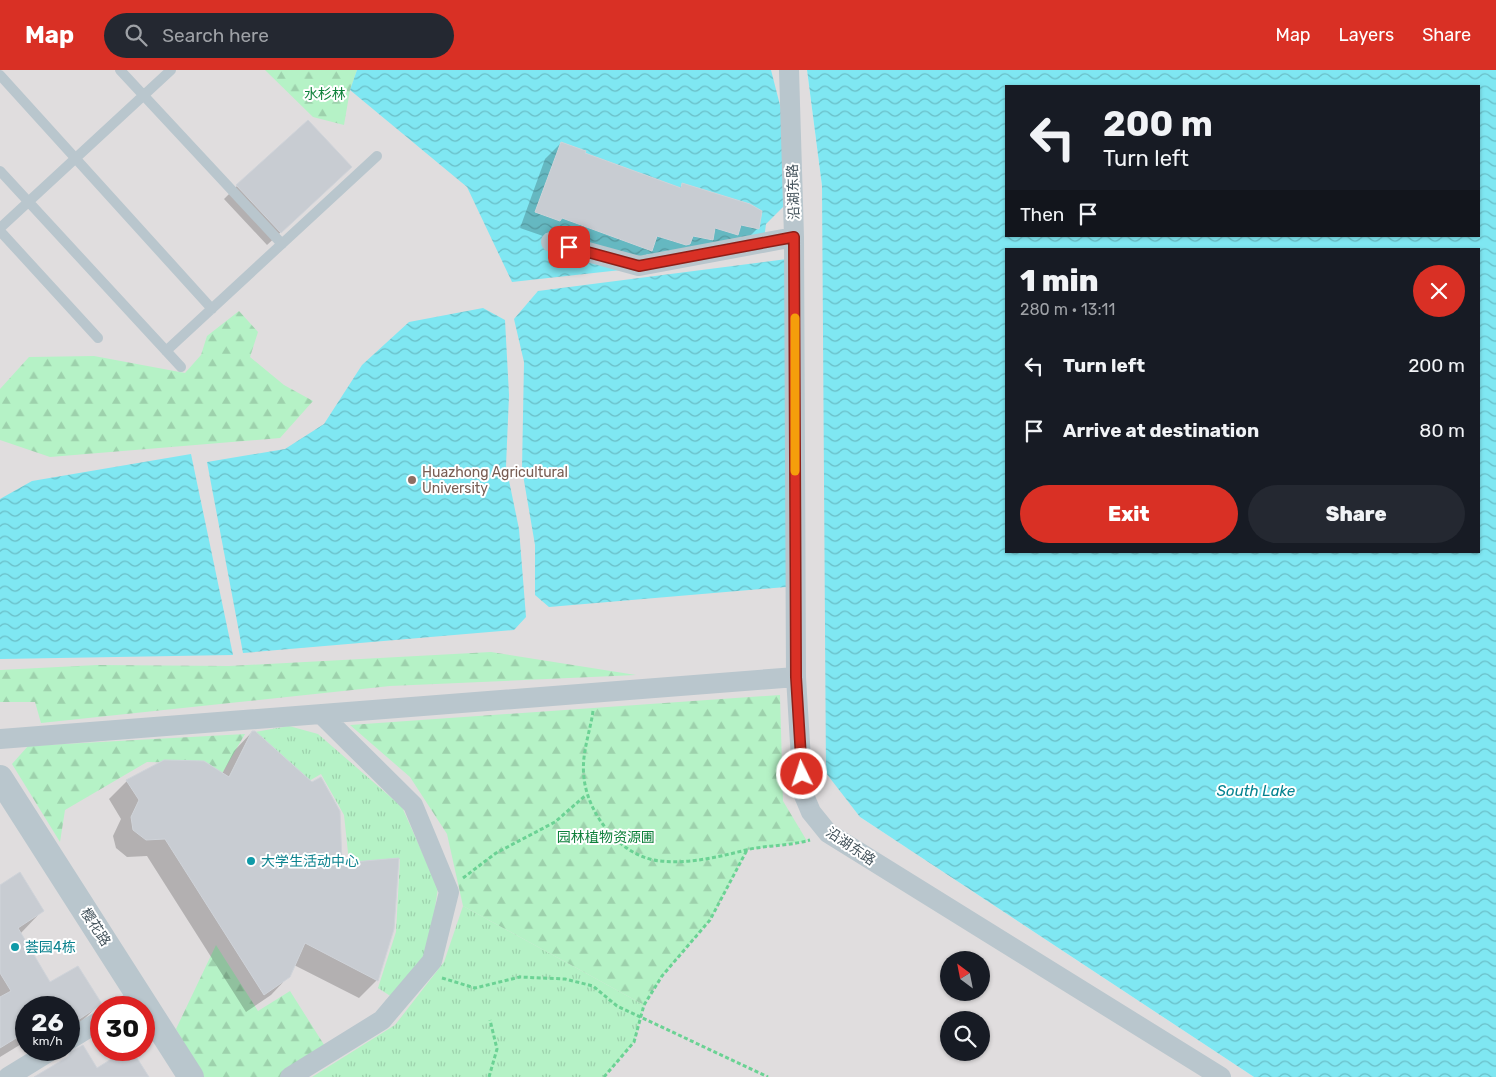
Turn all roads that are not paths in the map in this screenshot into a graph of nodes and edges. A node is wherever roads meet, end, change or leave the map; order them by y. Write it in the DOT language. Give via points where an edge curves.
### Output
graph roads {
  1 [pos="120,70"];
  2 [pos="170,70"];
  3 [pos="789,70"];
  4 [pos="0,74"];
  5 [pos="143,95"];
  6 [pos="377,156"];
  7 [pos="76,158"];
  8 [pos="0,171"];
  9 [pos="28,202"];
  10 [pos="0,230"];
  11 [pos="794,237"];
  12 [pos="552,242"];
  13 [pos="282,244"];
  14 [pos="212,309"];
  15 [pos="98,338"];
  16 [pos="166,351"];
  17 [pos="181,368"];
  18 [pos="796,677"];
  19 [pos="321,714"];
  20 [pos="0,739"];
  21 [pos="2,784"];
  22 [pos="127,996"];
  23 [pos="155,1032"];
  24 [pos="34,1061"];
  25 [pos="8,1077"];
  26 [pos="191,1077"];
  27 [pos="290,1077"];
  28 [pos="1221,1077"];
  1 -- 5 [label="lane"];
  2 -- 5 [label="lane"];
  3 -- 11 [label="street, 沿湖东路"];
  4 -- 7 [label="lane"];
  5 -- 7 [label="lane"];
  5 -- 13 [label="lane"];
  6 -- 13 [label="lane"];
  7 -- 9 [label="lane"];
  7 -- 14 [label="lane"];
  8 -- 9 [label="lane"];
  9 -- 10 [label="lane"];
  9 -- 16 [label="lane"];
  10 -- 15 [label="lane"];
  11 -- 12 [label="street" via="639,266"];
  11 -- 18 [label="street, 沿湖东路"];
  13 -- 14 [label="lane"];
  14 -- 16 [label="lane"];
  16 -- 17 [label="lane"];
  18 -- 19 [label="street"];
  18 -- 28 [label="street, 沿湖东路" via="803,793 811,812 828,834"];
  19 -- 20 [label="street"];
  19 -- 27 [label="street" via="413,805 449,892 432,961 382,1020"];
  21 -- 22 [label="street, 樱花路"];
  23 -- 26 [label="street, 樱花路"];
  24 -- 25 [label="street"];
}
